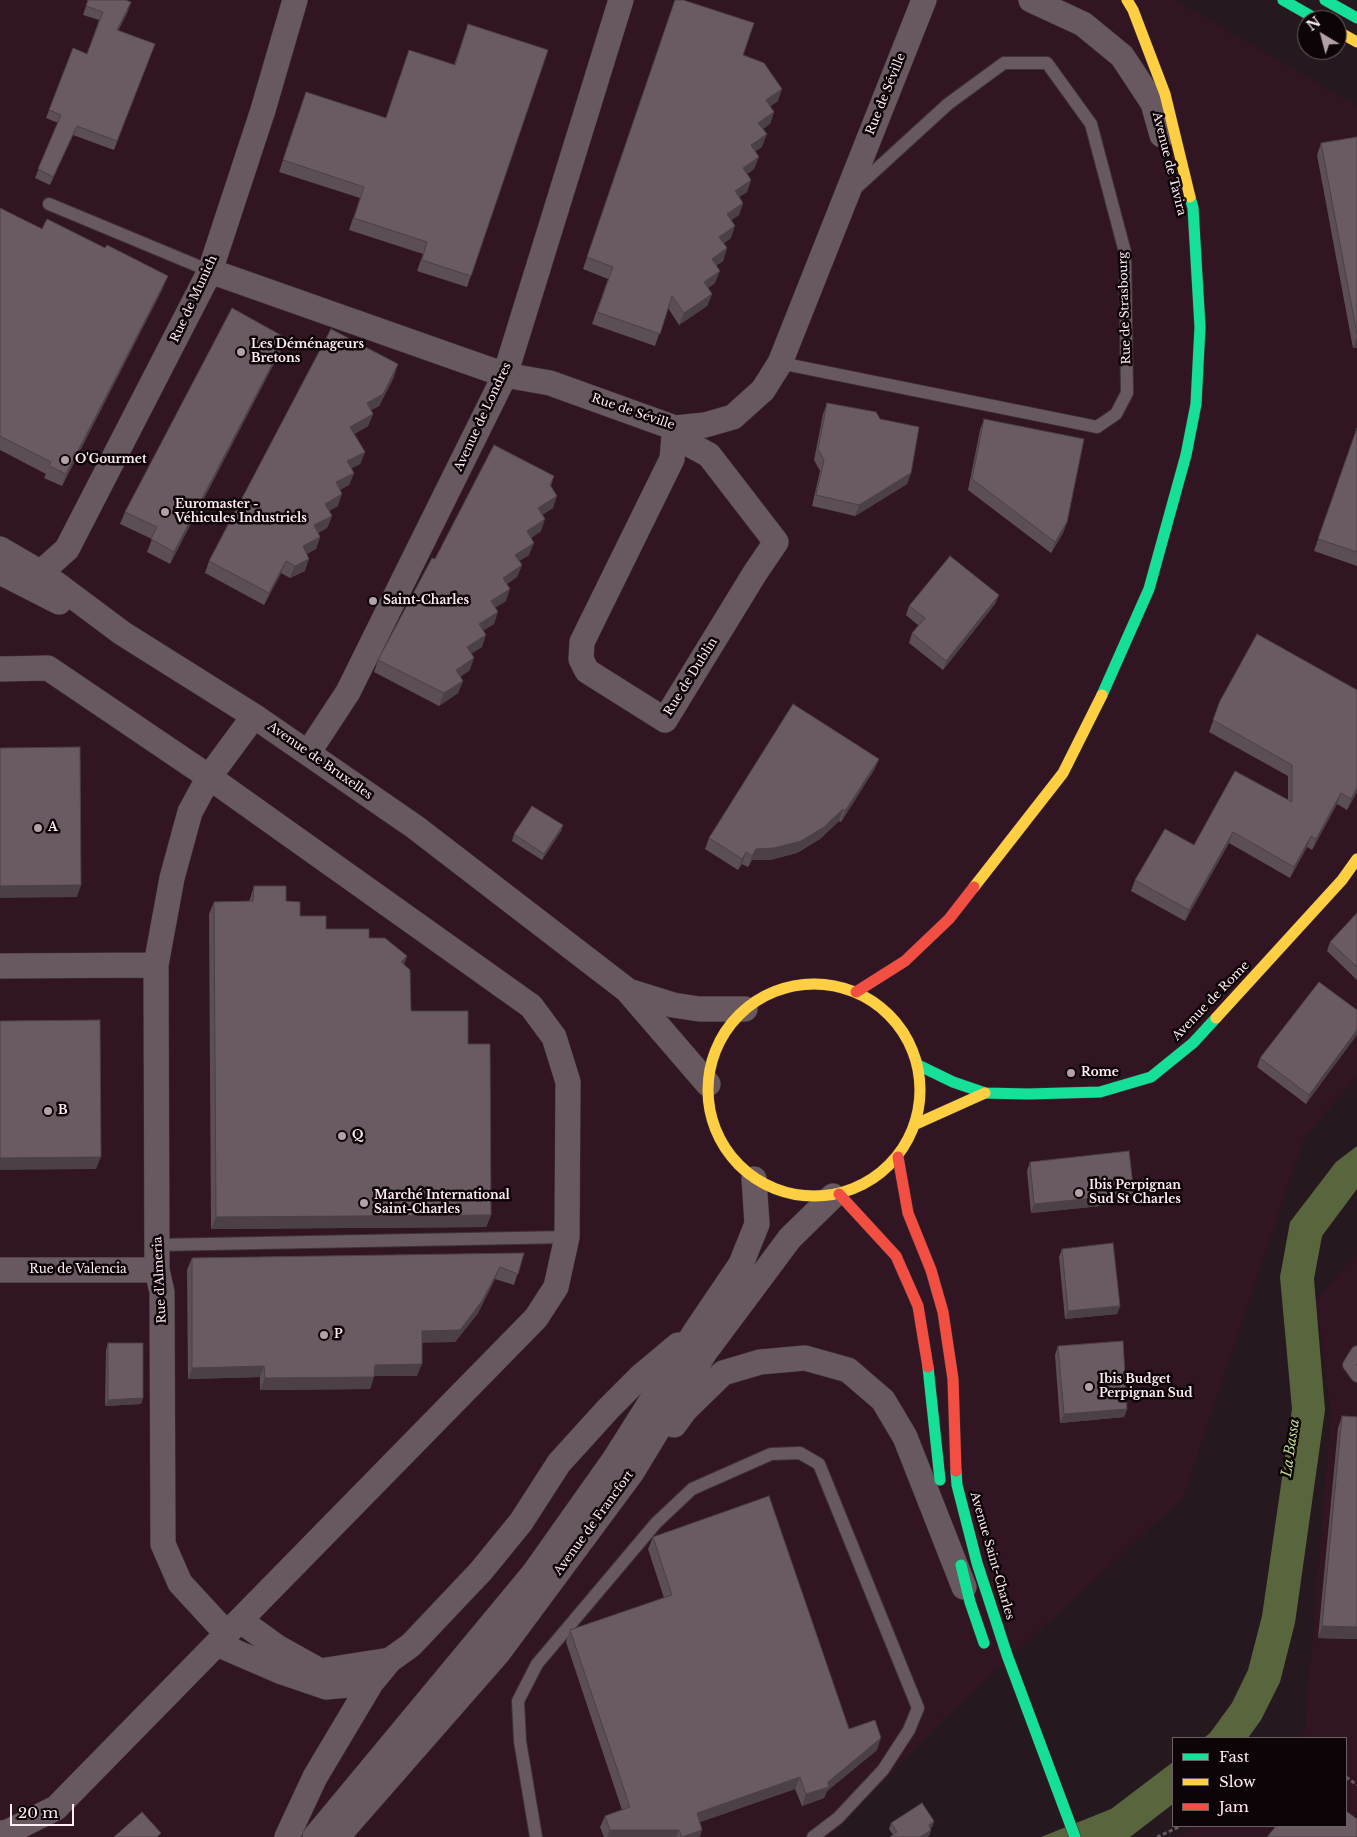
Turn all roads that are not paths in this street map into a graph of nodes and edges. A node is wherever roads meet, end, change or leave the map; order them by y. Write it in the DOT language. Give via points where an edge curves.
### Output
graph roads {
  1 [pos="295,0"];
  2 [pos="621,0"];
  3 [pos="924,0"];
  4 [pos="1031,0"];
  5 [pos="1126,0"];
  6 [pos="1283,0"];
  7 [pos="1325,0"];
  8 [pos="1300,10"];
  9 [pos="1357,18"];
  10 [pos="845,198"];
  11 [pos="49,204"];
  12 [pos="210,271"];
  13 [pos="1200,327"];
  14 [pos="780,363"];
  15 [pos="504,375"];
  16 [pos="675,432"];
  17 [pos="0,549"];
  18 [pos="0,572"];
  19 [pos="43,574"];
  20 [pos="122,633"];
  21 [pos="0,670"];
  22 [pos="254,716"];
  23 [pos="308,753"];
  24 [pos="209,777"];
  25 [pos="1357,859"];
  26 [pos="156,965"];
  27 [pos="0,966"];
  28 [pos="627,990"];
  29 [pos="856,992"];
  30 [pos="746,1009"];
  31 [pos="918,1065"];
  32 [pos="708,1084"];
  33 [pos="985,1093"];
  34 [pos="916,1124"];
  35 [pos="898,1157"];
  36 [pos="754,1179"];
  37 [pos="836,1195"];
  38 [pos="567,1237"];
  39 [pos="157,1245"];
  40 [pos="0,1270"];
  41 [pos="157,1270"];
  42 [pos="696,1329"];
  43 [pos="1357,1352"];
  44 [pos="1357,1376"];
  45 [pos="942,1487"];
  46 [pos="949,1516"];
  47 [pos="970,1602"];
  48 [pos="534,1607"];
  49 [pos="228,1633"];
  50 [pos="988,1654"];
  51 [pos="390,1660"];
  52 [pos="372,1683"];
  53 [pos="0,1833"];
  54 [pos="287,1837"];
  55 [pos="315,1837"];
  56 [pos="337,1837"];
  57 [pos="536,1837"];
  58 [pos="814,1837"];
  59 [pos="1075,1837"];
  1 -- 12 [label="street, Rue de Munich"];
  2 -- 15 [label="street, Avenue de Londres"];
  3 -- 10 [label="street, Rue de Séville"];
  4 -- 13 [label="street, Avenue de Tavira" via="1083,24 1122,56 1153,103 1179,200"];
  5 -- 13 [label="street" via="1133,10 1165,94 1193,208"];
  6 -- 8 [label="street"];
  7 -- 9 [label="street"];
  10 -- 14 [label="street, Rue de Séville"];
  10 -- 14 [label="lane, Rue de Strasbourg" via="948,104 1004,63 1046,63 1091,124 1125,252 1127,393 1116,414 1097,427"];
  11 -- 12 [label="lane"];
  12 -- 15 [label="street, Rue de Séville"];
  12 -- 19 [label="street, Rue de Munich" via="67,549"];
  13 -- 29 [label="street" via="1196,404 1186,455 1149,589 1112,678 1063,773 949,919 905,961"];
  14 -- 16 [label="street, Rue de Séville" via="762,390 733,417"];
  15 -- 16 [label="street, Rue de Séville" via="550,383"];
  15 -- 23 [label="street, Avenue de Londres" via="348,692"];
  16 -- 16 [label="street, Rue de Dublin" via="709,455 776,542 665,720 587,672 581,659 582,642 672,459"];
  17 -- 19 [label="street, Avenue de Bruxelles"];
  18 -- 20 [label="street"];
  19 -- 20 [label="street, Avenue de Bruxelles"];
  20 -- 22 [label="street, Avenue de Bruxelles"];
  21 -- 24 [label="street" via="48,668"];
  22 -- 23 [label="street, Avenue de Bruxelles"];
  22 -- 24 [label="street, Rue d'Almeria"];
  23 -- 28 [label="street, Avenue de Bruxelles" via="415,827"];
  24 -- 26 [label="street, Rue d'Almeria" via="190,812 174,868"];
  24 -- 38 [label="street" via="531,1006 554,1037 568,1082"];
  25 -- 33 [label="street, Avenue de Rome" via="1342,880 1193,1043 1151,1078 1100,1092"];
  26 -- 27 [label="street"];
  26 -- 39 [label="street, Rue d'Almeria"];
  28 -- 30 [label="street, Avenue de Bruxelles" via="673,1005 699,1009"];
  28 -- 32 [label="street, Avenue de Bruxelles"];
  29 -- 30 [label="street" via="828,984 799,985 770,993"];
  29 -- 31 [label="street" via="884,1009 906,1034"];
  30 -- 32 [label="street" via="726,1030 713,1056"];
  31 -- 33 [label="street, Avenue de Rome"];
  31 -- 34 [label="street" via="921,1095"];
  32 -- 36 [label="street" via="710,1112 718,1138 734,1161"];
  33 -- 34 [label="street, Avenue de Rome"];
  34 -- 35 [label="street"];
  35 -- 37 [label="street" via="872,1180"];
  35 -- 59 [label="street, Avenue Saint-Charles" via="908,1212 931,1270 943,1312 952,1380 957,1485 977,1563 1007,1655"];
  36 -- 37 [label="street" via="792,1195"];
  36 -- 42 [label="street, Avenue de Francfort" via="757,1224 741,1264"];
  37 -- 45 [label="street" via="896,1256 918,1306"];
  37 -- 48 [label="street, Avenue de Francfort" via="790,1238 705,1352 632,1472"];
  38 -- 39 [label="lane"];
  38 -- 49 [label="street" via="556,1287 536,1318"];
  39 -- 41 [label="street, Rue d'Almeria"];
  40 -- 41 [label="street, Rue de Valencia"];
  41 -- 49 [label="street, Rue d'Almeria" via="162,1292 163,1544 180,1583"];
  42 -- 51 [label="street" via="602,1416 559,1463 521,1522 481,1571 411,1645"];
  42 -- 55 [label="street, Avenue de Francfort" via="614,1460 534,1573"];
  43 -- 44 [label="lane" via="1349,1365"];
  46 -- 47 [label="street"];
  47 -- 48 [label="street" via="905,1438 883,1400 848,1370 805,1358 760,1362 724,1373 685,1410 604,1523"];
  47 -- 50 [label="street"];
  48 -- 56 [label="street, Avenue de Francfort" via="498,1654"];
  49 -- 51 [label="street" via="276,1647 320,1671"];
  49 -- 52 [label="street" via="282,1672 326,1687"];
  49 -- 53 [label="street" via="56,1808"];
  51 -- 52 [label="street"];
  52 -- 54 [label="street" via="315,1777"];
  57 -- 58 [label="lane" via="520,1740 518,1702 538,1664 656,1523 692,1489 771,1454 800,1452 819,1464 918,1708 909,1730 883,1770 838,1818"];
}
